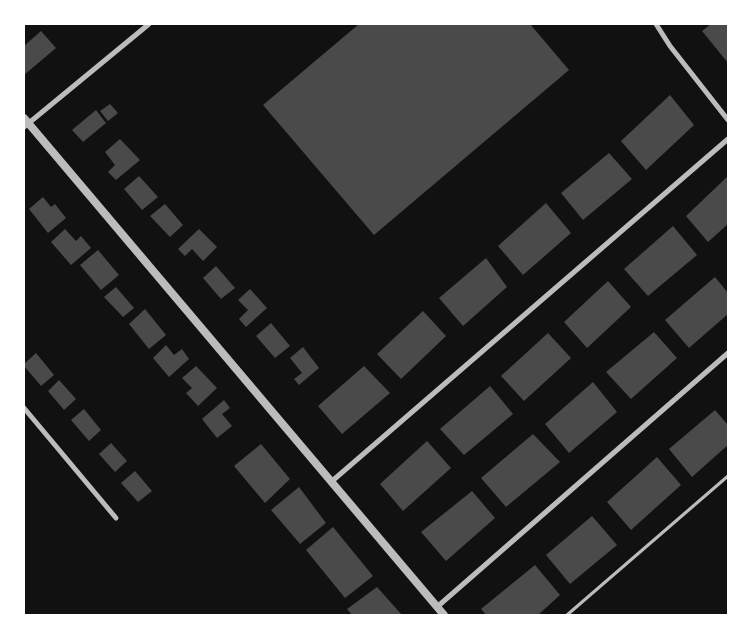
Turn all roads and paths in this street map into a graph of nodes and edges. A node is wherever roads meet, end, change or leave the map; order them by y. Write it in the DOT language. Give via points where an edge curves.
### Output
graph roads {
  1 [pos="149,24"];
  2 [pos="656,24"];
  3 [pos="728,120"];
  4 [pos="25,123"];
  5 [pos="728,139"];
  6 [pos="728,352"];
  7 [pos="24,408"];
  8 [pos="728,476"];
  9 [pos="331,482"];
  10 [pos="116,518"];
  11 [pos="437,607"];
  12 [pos="444,615"];
  13 [pos="568,615"];
  1 -- 4 [label="street"];
  2 -- 3 [label="street"];
  4 -- 9 [label="street"];
  5 -- 9 [label="street"];
  6 -- 11 [label="street"];
  7 -- 10 [label="street"];
  8 -- 13 [label="lane"];
  9 -- 11 [label="street"];
  11 -- 12 [label="street"];
}
